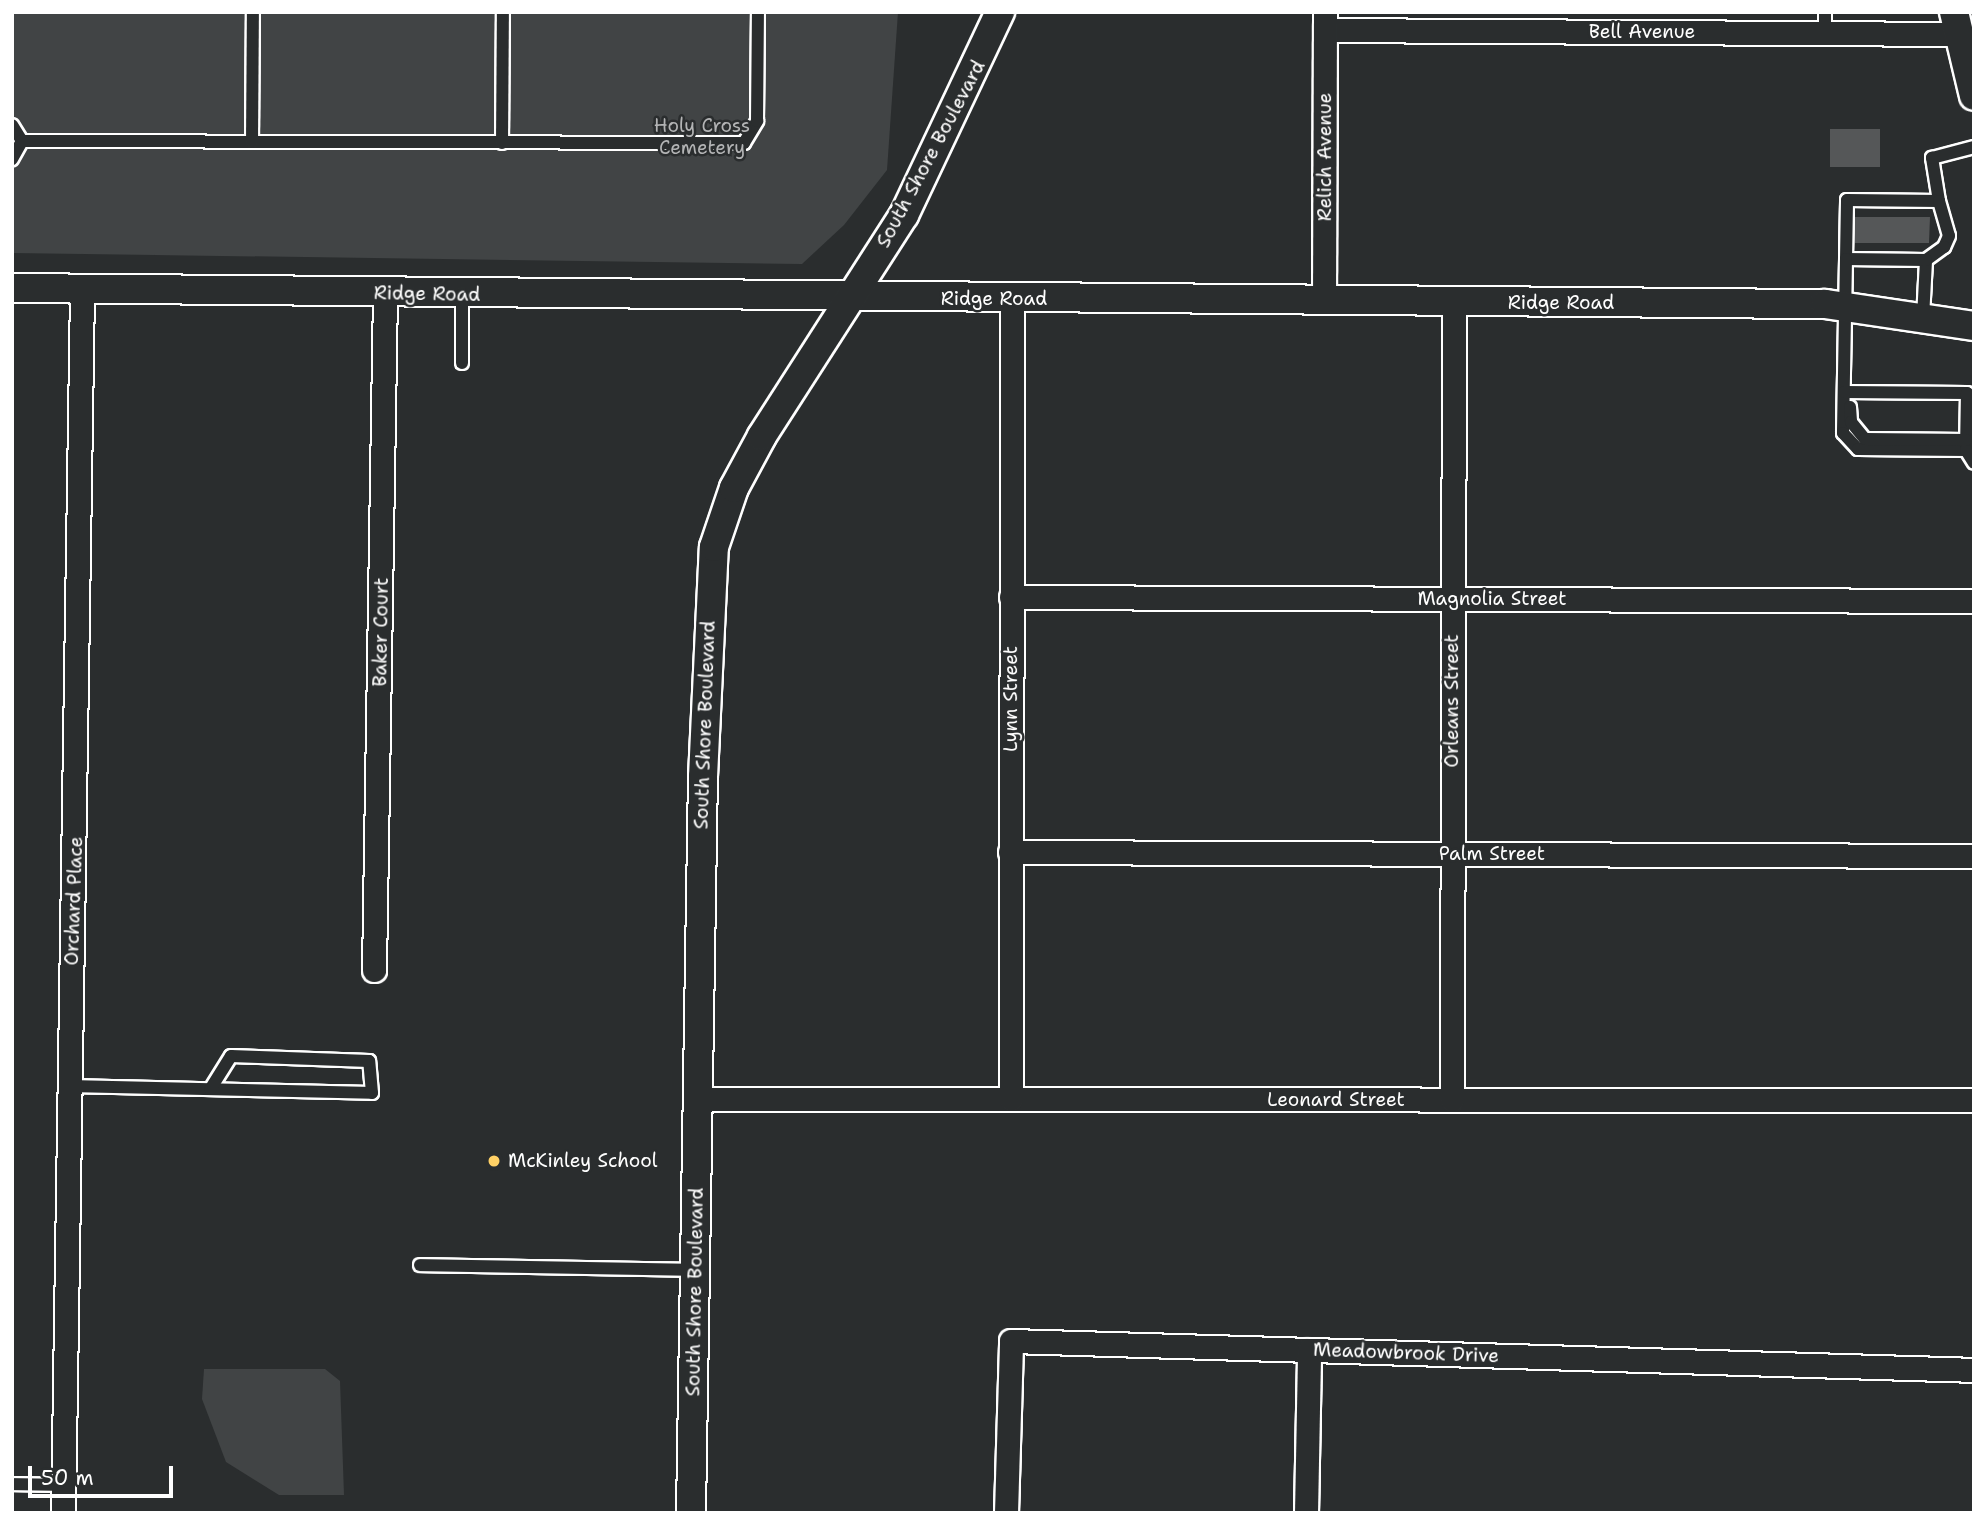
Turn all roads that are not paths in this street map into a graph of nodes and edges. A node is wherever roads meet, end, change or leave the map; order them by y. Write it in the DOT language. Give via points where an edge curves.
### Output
graph roads {
  1 [pos="253,12"];
  2 [pos="503,12"];
  3 [pos="758,12"];
  4 [pos="1000,12"];
  5 [pos="1325,21"];
  6 [pos="1825,23"];
  7 [pos="1965,39"];
  8 [pos="1974,95"];
  9 [pos="12,125"];
  10 [pos="23,141"];
  11 [pos="253,142"];
  12 [pos="502,143"];
  13 [pos="1974,147"];
  14 [pos="12,159"];
  15 [pos="1940,201"];
  16 [pos="1846,259"];
  17 [pos="1926,260"];
  18 [pos="12,288"];
  19 [pos="82,289"];
  20 [pos="385,293"];
  21 [pos="462,295"];
  22 [pos="851,298"];
  23 [pos="1012,299"];
  24 [pos="1324,301"];
  25 [pos="1454,302"];
  26 [pos="1847,308"];
  27 [pos="1923,319"];
  28 [pos="1974,326"];
  29 [pos="462,363"];
  30 [pos="1844,392"];
  31 [pos="1859,392"];
  32 [pos="1966,445"];
  33 [pos="1974,463"];
  34 [pos="1011,597"];
  35 [pos="1452,599"];
  36 [pos="1974,601"];
  37 [pos="1010,852"];
  38 [pos="1451,853"];
  39 [pos="1974,856"];
  40 [pos="374,970"];
  41 [pos="69,1086"];
  42 [pos="210,1089"];
  43 [pos="698,1099"];
  44 [pos="1011,1099"];
  45 [pos="1452,1100"];
  46 [pos="1974,1100"];
  47 [pos="420,1265"];
  48 [pos="695,1270"];
  49 [pos="1309,1350"];
  50 [pos="1974,1370"];
  51 [pos="12,1484"];
  52 [pos="63,1485"];
  53 [pos="63,1513"];
  54 [pos="691,1513"];
  55 [pos="1006,1513"];
  56 [pos="1306,1513"];
  1 -- 11 [label="lane"];
  2 -- 12 [label="lane"];
  3 -- 12 [label="lane" via="757,121 744,142"];
  4 -- 22 [label="street, South Shore Boulevard" via="904,215"];
  5 -- 6 [label="street, Bell Avenue"];
  5 -- 24 [label="street, Relich Avenue"];
  6 -- 7 [label="street, Bell Avenue"];
  7 -- 8 [label="street"];
  9 -- 10 [label="lane"];
  10 -- 11 [label="lane"];
  10 -- 14 [label="lane"];
  11 -- 12 [label="lane"];
  13 -- 15 [label="lane" via="1932,158"];
  15 -- 16 [label="lane" via="1847,200"];
  15 -- 17 [label="lane" via="1949,236 1944,247"];
  16 -- 17 [label="lane"];
  16 -- 26 [label="lane"];
  17 -- 27 [label="lane"];
  18 -- 19 [label="street, Ridge Road"];
  19 -- 20 [label="street, Ridge Road"];
  19 -- 41 [label="street, Orchard Place"];
  20 -- 21 [label="street, Ridge Road"];
  20 -- 40 [label="street, Baker Court"];
  21 -- 22 [label="street, Ridge Road"];
  21 -- 29 [label="lane"];
  22 -- 23 [label="street, Ridge Road"];
  22 -- 43 [label="street, South Shore Boulevard" via="762,436 734,488 714,547 704,764"];
  23 -- 24 [label="street, Ridge Road"];
  23 -- 34 [label="street, Lynn Street"];
  24 -- 25 [label="street, Ridge Road"];
  25 -- 26 [label="street, Ridge Road" via="1825,304"];
  25 -- 35 [label="street, Orleans Street"];
  26 -- 27 [label="street, Ridge Road"];
  26 -- 30 [label="lane"];
  27 -- 28 [label="street, Ridge Road"];
  30 -- 31 [label="lane"];
  30 -- 32 [label="lane" via="1843,433 1858,449"];
  31 -- 32 [label="lane" via="1850,411 1851,422 1865,439"];
  31 -- 32 [label="lane" via="1966,393"];
  32 -- 33 [label="lane"];
  34 -- 35 [label="street, Magnolia Street"];
  34 -- 37 [label="street, Lynn Street"];
  35 -- 36 [label="street, Magnolia Street"];
  35 -- 38 [label="street, Orleans Street"];
  37 -- 38 [label="street, Palm Street"];
  37 -- 44 [label="street, Lynn Street"];
  38 -- 39 [label="street, Palm Street"];
  38 -- 45 [label="street, Orleans Street"];
  41 -- 42 [label="lane"];
  41 -- 52 [label="street, Orchard Place"];
  42 -- 42 [label="lane" via="291,1091 372,1093 369,1061 245,1056 231,1056"];
  43 -- 44 [label="street, Leonard Street"];
  43 -- 48 [label="street, South Shore Boulevard"];
  44 -- 45 [label="street, Leonard Street"];
  45 -- 46 [label="street, Leonard Street"];
  47 -- 48 [label="lane"];
  48 -- 54 [label="street, South Shore Boulevard"];
  49 -- 50 [label="street, Meadowbrook Drive"];
  49 -- 55 [label="street, Meadowbrook Drive" via="1010,1342"];
  49 -- 56 [label="street"];
  51 -- 52 [label="lane"];
  52 -- 53 [label="street, Orchard Place"];
}
